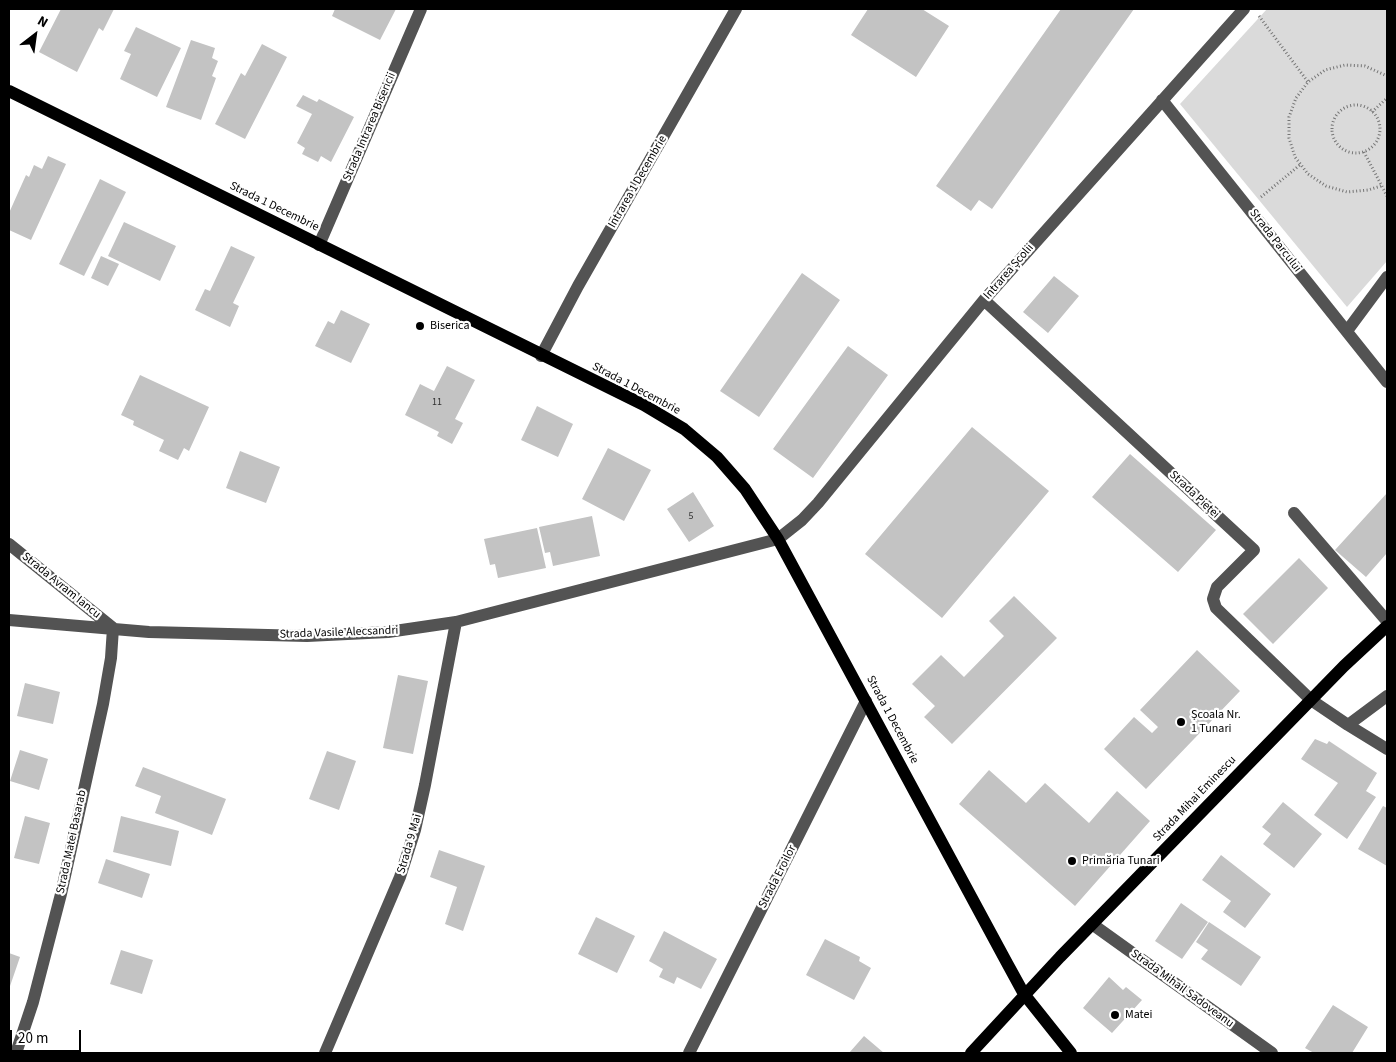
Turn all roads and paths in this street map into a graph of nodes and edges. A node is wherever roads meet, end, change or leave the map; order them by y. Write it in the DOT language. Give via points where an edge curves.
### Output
graph roads {
  1 [pos="421,9"];
  2 [pos="736,9"];
  3 [pos="1244,9"];
  4 [pos="1254,9"];
  5 [pos="1387,76"];
  6 [pos="1308,82"];
  7 [pos="9,91"];
  8 [pos="1387,98"];
  9 [pos="1162,100"];
  10 [pos="1372,112"];
  11 [pos="1364,152"];
  12 [pos="1301,164"];
  13 [pos="1381,186"];
  14 [pos="1387,196"];
  15 [pos="1248,207"];
  16 [pos="319,245"];
  17 [pos="1387,277"];
  18 [pos="984,300"];
  19 [pos="1347,331"];
  20 [pos="541,356"];
  21 [pos="1387,382"];
  22 [pos="1294,513"];
  23 [pos="778,539"];
  24 [pos="9,544"];
  25 [pos="9,620"];
  26 [pos="1387,621"];
  27 [pos="456,622"];
  28 [pos="1387,626"];
  29 [pos="113,628"];
  30 [pos="1387,696"];
  31 [pos="1311,700"];
  32 [pos="866,701"];
  33 [pos="1348,725"];
  34 [pos="1387,749"];
  35 [pos="1092,924"];
  36 [pos="1024,994"];
  37 [pos="16,1053"];
  38 [pos="325,1053"];
  39 [pos="689,1053"];
  40 [pos="971,1053"];
  41 [pos="1071,1053"];
  42 [pos="1272,1053"];
  1 -- 16 [label="street, Strada Intrarea Bisericii"];
  2 -- 20 [label="street, Intrarea 1 Decembrie"];
  3 -- 9 [label="street, Intrarea Școlii"];
  4 -- 6 [label="path"];
  5 -- 6 [label="path" via="1365,66 1345,65 1325,70"];
  6 -- 12 [label="path" via="1296,98 1289,117 1289,138 1295,157"];
  7 -- 16 [label="main road, Strada 1 Decembrie"];
  8 -- 10 [label="path"];
  9 -- 15 [label="street, Strada Parcului"];
  9 -- 18 [label="street, Intrarea Școlii"];
  10 -- 11 [label="path" via="1380,126 1379,134 1376,142"];
  10 -- 11 [label="path" via="1366,107 1350,106 1342,109 1333,121 1336,143 1349,152"];
  11 -- 13 [label="path"];
  12 -- 13 [label="path" via="1308,174 1326,186 1346,192"];
  12 -- 15 [label="path"];
  13 -- 14 [label="path"];
  15 -- 19 [label="street, Strada Parcului"];
  16 -- 20 [label="main road, Strada 1 Decembrie"];
  17 -- 19 [label="street"];
  18 -- 23 [label="street, Intrarea Școlii" via="818,503"];
  18 -- 31 [label="street, Strada Pieței" via="1254,550 1217,587 1213,600 1216,608"];
  19 -- 21 [label="street, Strada Parcului"];
  20 -- 23 [label="main road, Strada 1 Decembrie" via="644,406 684,430 718,457"];
  22 -- 26 [label="street"];
  23 -- 27 [label="street, Strada Vasile Alecsandri"];
  23 -- 32 [label="main road, Strada 1 Decembrie"];
  24 -- 29 [label="street, Strada Avram Iancu"];
  25 -- 29 [label="street, Strada Vasile Alecsandri"];
  27 -- 29 [label="street, Strada Vasile Alecsandri" via="388,632 308,636 149,632"];
  27 -- 38 [label="street, Strada 9 Mai" via="415,830 400,877"];
  28 -- 31 [label="main road, Strada Mihai Eminescu"];
  29 -- 37 [label="street, Strada Matei Basarab" via="103,704 61,894"];
  30 -- 33 [label="street"];
  31 -- 33 [label="street"];
  31 -- 35 [label="main road, Strada Mihai Eminescu"];
  32 -- 36 [label="main road, Strada 1 Decembrie"];
  32 -- 39 [label="street, Strada Eroilor"];
  33 -- 34 [label="street"];
  35 -- 36 [label="main road, Strada Mihai Eminescu"];
  35 -- 42 [label="street, Strada Mihail Sadoveanu"];
  36 -- 40 [label="main road, Strada Mihai Eminescu"];
  36 -- 41 [label="main road, Strada 1 Decembrie"];
}
